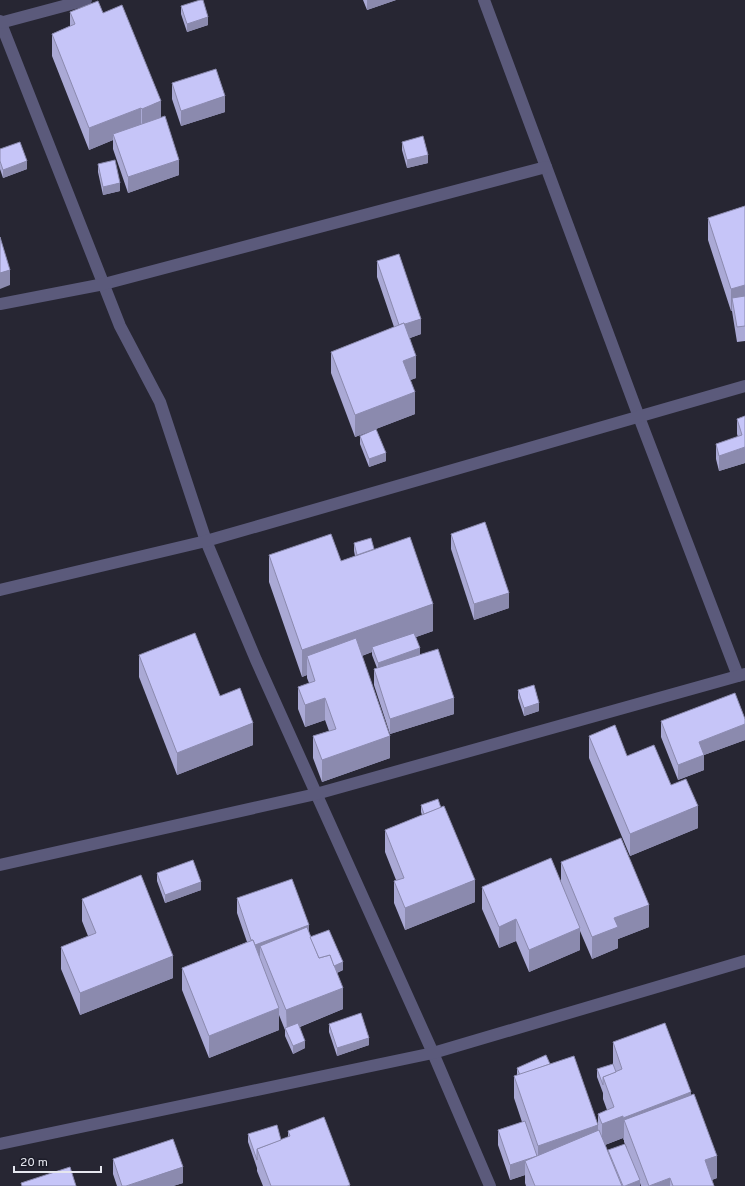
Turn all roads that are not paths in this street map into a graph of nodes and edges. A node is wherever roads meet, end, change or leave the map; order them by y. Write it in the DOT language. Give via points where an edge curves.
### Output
graph roads {
  1 [pos="86,0"];
  2 [pos="484,0"];
  3 [pos="0,22"];
  4 [pos="546,167"];
  5 [pos="104,284"];
  6 [pos="0,304"];
  7 [pos="745,386"];
  8 [pos="639,417"];
  9 [pos="206,541"];
  10 [pos="0,590"];
  11 [pos="742,675"];
  12 [pos="316,794"];
  13 [pos="0,865"];
  14 [pos="745,961"];
  15 [pos="433,1053"];
  16 [pos="0,1144"];
  17 [pos="490,1186"];
  1 -- 3 [label="street"];
  2 -- 4 [label="street"];
  3 -- 5 [label="street"];
  4 -- 5 [label="street"];
  4 -- 8 [label="street"];
  5 -- 6 [label="street"];
  5 -- 9 [label="street" via="120,326 160,402"];
  7 -- 8 [label="street"];
  8 -- 9 [label="street"];
  8 -- 11 [label="street"];
  9 -- 10 [label="street"];
  9 -- 12 [label="street"];
  11 -- 12 [label="street"];
  12 -- 13 [label="street"];
  12 -- 15 [label="street"];
  14 -- 15 [label="street"];
  15 -- 16 [label="street"];
  15 -- 17 [label="street"];
}
